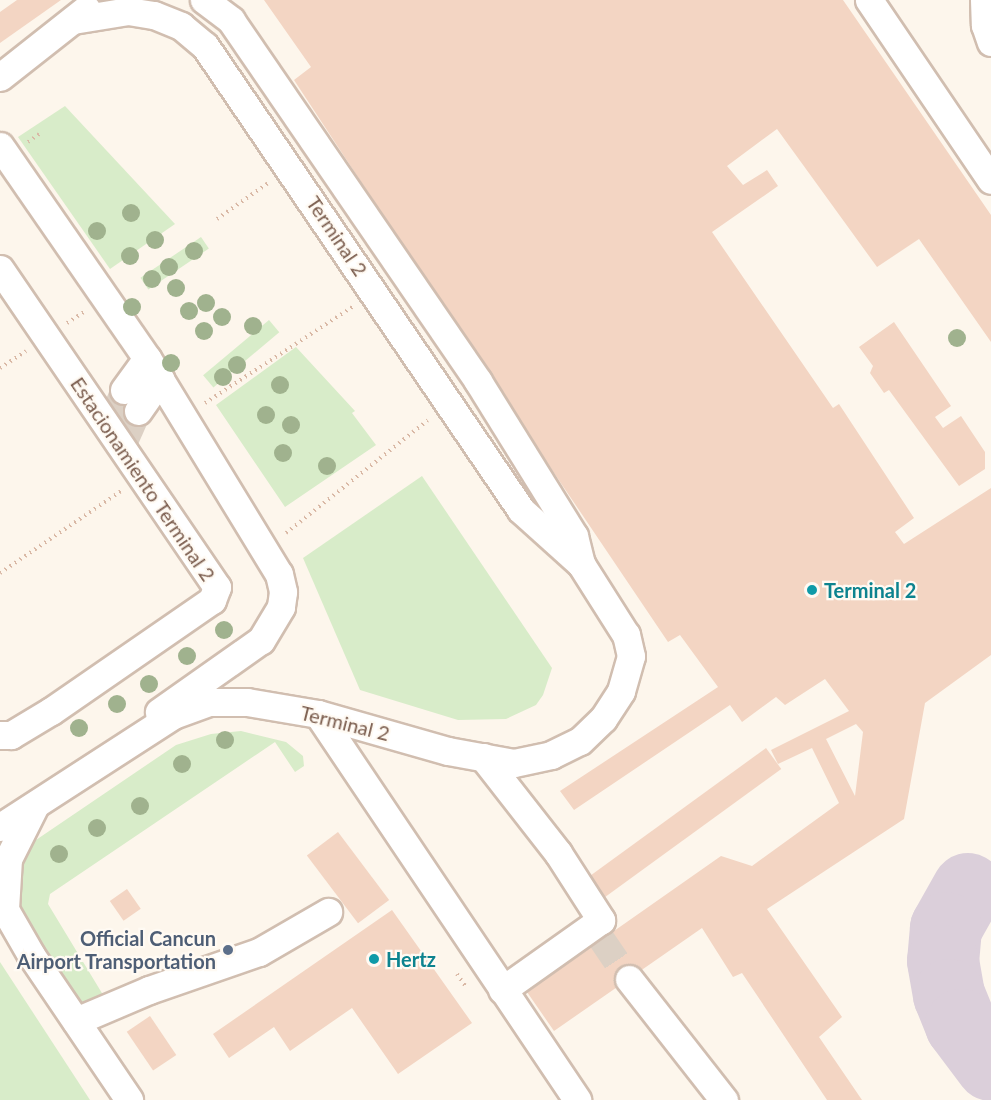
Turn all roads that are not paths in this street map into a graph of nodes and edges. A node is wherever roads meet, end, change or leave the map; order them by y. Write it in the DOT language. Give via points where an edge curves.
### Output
graph roads {
  1 [pos="98,0"];
  2 [pos="204,0"];
  3 [pos="869,0"];
  4 [pos="984,0"];
  5 [pos="73,20"];
  6 [pos="991,42"];
  7 [pos="0,77"];
  8 [pos="0,146"];
  9 [pos="991,180"];
  10 [pos="345,187"];
  11 [pos="316,205"];
  12 [pos="348,222"];
  13 [pos="380,238"];
  14 [pos="350,256"];
  15 [pos="0,269"];
  16 [pos="427,307"];
  17 [pos="398,326"];
  18 [pos="429,342"];
  19 [pos="463,360"];
  20 [pos="154,368"];
  21 [pos="432,377"];
  22 [pos="131,400"];
  23 [pos="581,564"];
  24 [pos="318,714"];
  25 [pos="0,735"];
  26 [pos="108,756"];
  27 [pos="483,757"];
  28 [pos="34,806"];
  29 [pos="0,827"];
  30 [pos="2,905"];
  31 [pos="328,912"];
  32 [pos="629,979"];
  33 [pos="502,990"];
  34 [pos="76,1021"];
  35 [pos="129,1100"];
  36 [pos="578,1100"];
  37 [pos="724,1100"];
  1 -- 5 [label="street, Terminal 2"];
  2 -- 10 [label="street, Terminal 2" via="231,20"];
  3 -- 9 [label="street"];
  4 -- 6 [label="street" via="985,25"];
  5 -- 7 [label="street, Terminal 2"];
  5 -- 11 [label="street, Terminal 2" via="128,11 154,15 181,26 205,46"];
  8 -- 20 [label="street"];
  10 -- 12 [label="street"];
  10 -- 13 [label="street, Terminal 2"];
  11 -- 12 [label="street"];
  11 -- 14 [label="street, Terminal 2"];
  12 -- 13 [label="street"];
  12 -- 14 [label="street"];
  13 -- 16 [label="street, Terminal 2"];
  14 -- 17 [label="street, Terminal 2"];
  15 -- 25 [label="street, Estacionamiento Terminal 2" via="215,580 216,594 51,711 11,735"];
  16 -- 18 [label="street"];
  16 -- 19 [label="street, Terminal 2"];
  17 -- 18 [label="street"];
  17 -- 21 [label="street, Terminal 2"];
  18 -- 19 [label="street"];
  18 -- 21 [label="street"];
  19 -- 23 [label="street, Terminal 2" via="574,536"];
  20 -- 22 [label="street"];
  20 -- 26 [label="street" via="267,549 284,592 272,626 261,640 175,699"];
  21 -- 23 [label="street, Terminal 2" via="521,510"];
  23 -- 27 [label="street, Terminal 2" via="626,635 631,656 621,691 603,719 580,741 551,755 514,763"];
  24 -- 26 [label="street, Terminal 2" via="247,702 209,702 173,716"];
  24 -- 27 [label="street, Terminal 2"];
  24 -- 33 [label="street"];
  26 -- 28 [label="street, Terminal 2"];
  27 -- 33 [label="street" via="558,853 601,929"];
  28 -- 29 [label="street, Terminal 2"];
  28 -- 30 [label="street" via="8,859"];
  30 -- 34 [label="street"];
  31 -- 34 [label="street" via="258,952 149,990"];
  32 -- 37 [label="street"];
  33 -- 36 [label="street"];
  34 -- 35 [label="street"];
}
